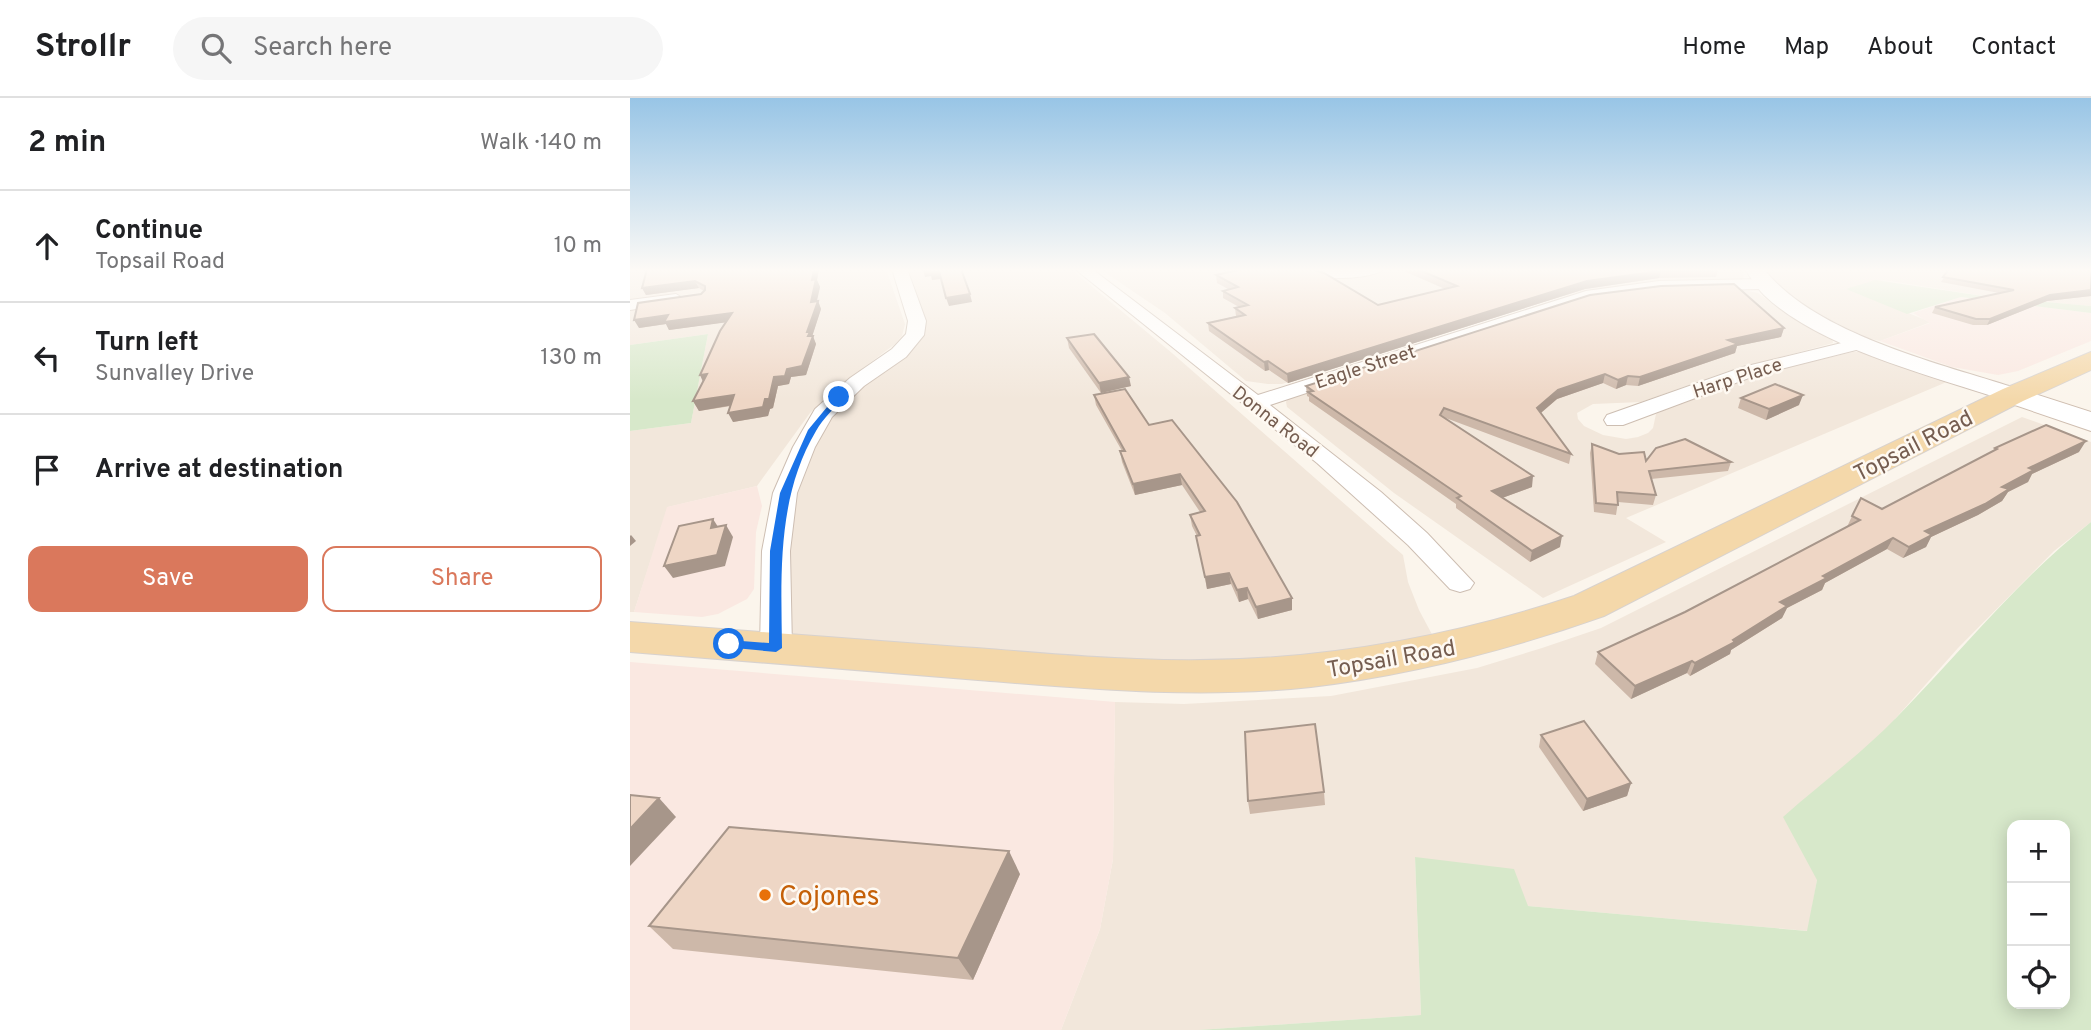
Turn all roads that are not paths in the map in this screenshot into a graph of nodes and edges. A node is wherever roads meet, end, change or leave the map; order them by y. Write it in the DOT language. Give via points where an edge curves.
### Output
graph roads {
  1 [pos="914,312"];
  2 [pos="1137,312"];
  3 [pos="1535,312"];
  4 [pos="1802,312"];
  5 [pos="1862,343"];
  6 [pos="2091,360"];
  7 [pos="2013,395"];
  8 [pos="1254,403"];
  9 [pos="1615,420"];
  10 [pos="2091,422"];
  11 [pos="1461,583"];
  12 [pos="630,637"];
  13 [pos="776,648"];
  1 -- 13 [label="street" via="915,335 899,353 823,414 785,493 775,551"];
  2 -- 8 [label="street, Donna Road"];
  3 -- 8 [label="street, Eagle Street"];
  4 -- 5 [label="street"];
  5 -- 7 [label="street"];
  5 -- 9 [label="street, Harp Place" via="1750,371"];
  6 -- 7 [label="main road, Topsail Road"];
  7 -- 10 [label="main road"];
  7 -- 13 [label="main road, Topsail Road" via="1610,596 1517,632 1420,656 1269,675 1199,678"];
  8 -- 11 [label="street, Donna Road" via="1388,513"];
  12 -- 13 [label="main road, Topsail Road"];
}
